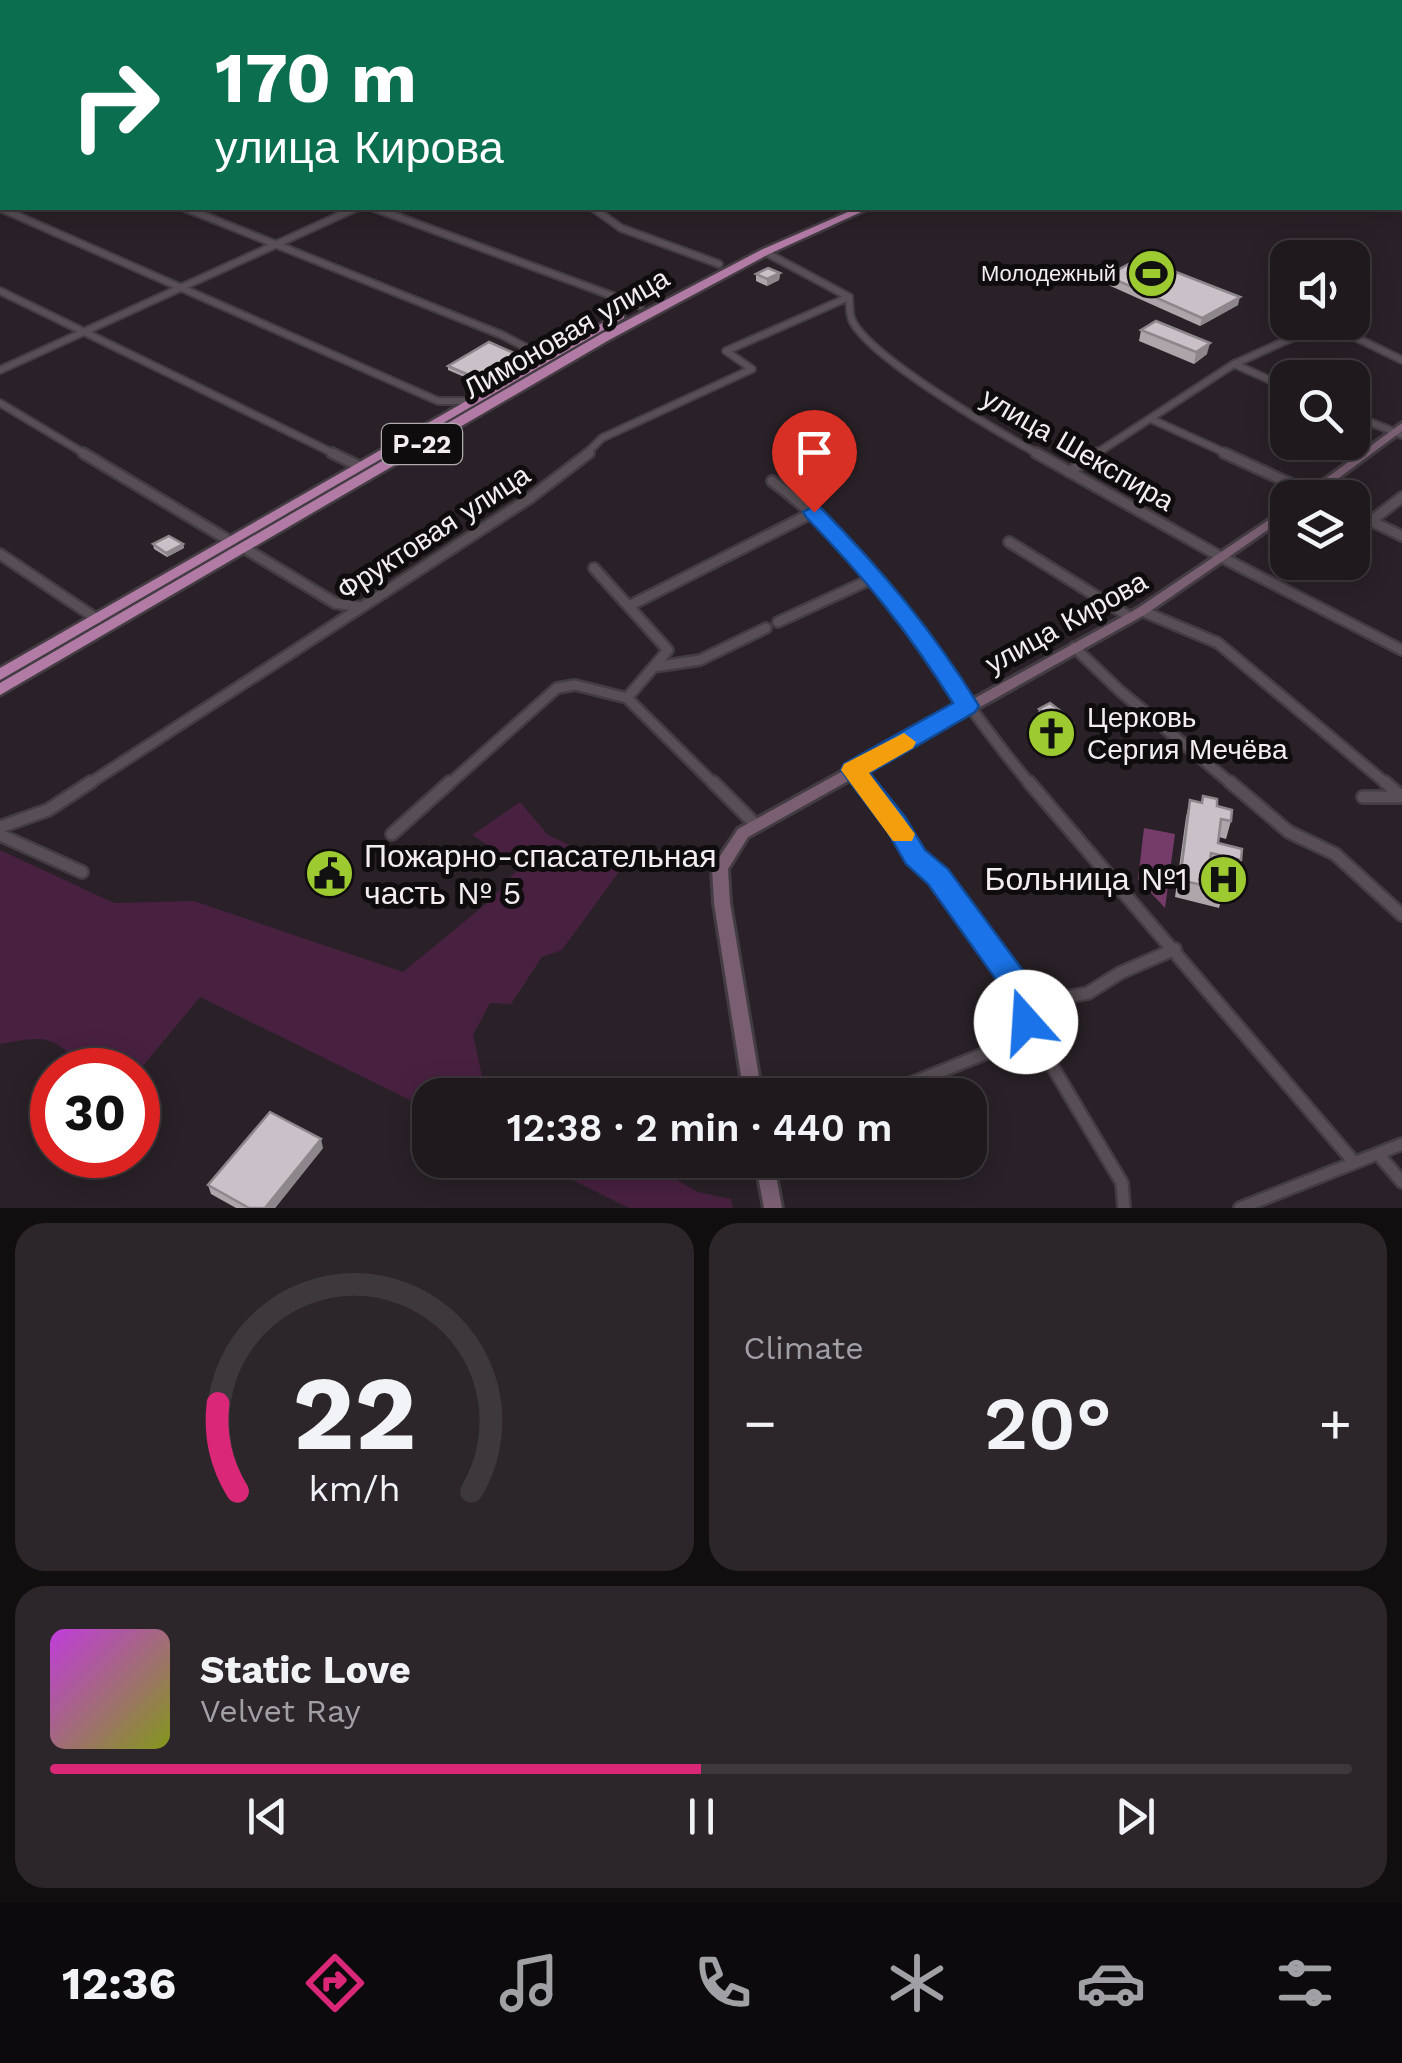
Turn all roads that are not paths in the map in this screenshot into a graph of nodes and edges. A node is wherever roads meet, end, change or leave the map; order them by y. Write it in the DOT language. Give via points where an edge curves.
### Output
graph roads {
  1 [pos="4,210"];
  2 [pos="190,210"];
  3 [pos="352,210"];
  4 [pos="379,210"];
  5 [pos="595,210"];
  6 [pos="846,210"];
  7 [pos="846,210"];
  8 [pos="276,244"];
  9 [pos="765,252"];
  10 [pos="719,264"];
  11 [pos="178,288"];
  12 [pos="0,291"];
  13 [pos="849,297"];
  14 [pos="640,306"];
  15 [pos="84,332"];
  16 [pos="1287,340"];
  17 [pos="1361,340"];
  18 [pos="546,358"];
  19 [pos="1402,360"];
  20 [pos="1234,364"];
  21 [pos="0,370"];
  22 [pos="1270,380"];
  23 [pos="471,402"];
  24 [pos="0,403"];
  25 [pos="1151,418"];
  26 [pos="1370,421"];
  27 [pos="1399,431"];
  28 [pos="359,466"];
  29 [pos="1069,472"];
  30 [pos="1279,480"];
  31 [pos="1333,480"];
  32 [pos="772,482"];
  33 [pos="1402,497"];
  34 [pos="814,512"];
  35 [pos="1371,521"];
  36 [pos="1270,523"];
  37 [pos="1402,536"];
  38 [pos="230,541"];
  39 [pos="1009,542"];
  40 [pos="244,548"];
  41 [pos="0,554"];
  42 [pos="1222,558"];
  43 [pos="594,568"];
  44 [pos="876,577"];
  45 [pos="631,605"];
  46 [pos="360,607"];
  47 [pos="1136,614"];
  48 [pos="97,619"];
  49 [pos="778,622"];
  50 [pos="766,628"];
  51 [pos="1074,647"];
  52 [pos="1402,650"];
  53 [pos="654,667"];
  54 [pos="0,675"];
  55 [pos="0,690"];
  56 [pos="627,698"];
  57 [pos="967,706"];
  58 [pos="854,770"];
  59 [pos="1402,796"];
  60 [pos="1363,797"];
  61 [pos="756,825"];
  62 [pos="0,827"];
  63 [pos="392,834"];
  64 [pos="0,835"];
  65 [pos="82,872"];
  66 [pos="1402,915"];
  67 [pos="1175,949"];
  68 [pos="1030,1004"];
  69 [pos="1034,1034"];
  70 [pos="750,1078"];
  71 [pos="924,1078"];
  72 [pos="1402,1144"];
  73 [pos="1379,1155"];
  74 [pos="1354,1162"];
  75 [pos="767,1178"];
  76 [pos="1402,1182"];
  77 [pos="773,1208"];
  78 [pos="1124,1208"];
  79 [pos="1240,1208"];
  1 -- 11 [label="street"];
  2 -- 8 [label="street"];
  3 -- 8 [label="street"];
  4 -- 14 [label="street"];
  5 -- 10 [label="street" via="635,234"];
  6 -- 10 [label="highway, Лимоновая улица / Р-22"];
  7 -- 9 [label="highway, Лимоновая улица / Р-22"];
  8 -- 11 [label="street"];
  8 -- 18 [label="street"];
  9 -- 13 [label="street"];
  9 -- 40 [label="highway, Лимоновая улица / Р-22" via="605,336"];
  10 -- 14 [label="highway, Лимоновая улица / Р-22"];
  11 -- 15 [label="street"];
  11 -- 23 [label="street" via="438,401"];
  12 -- 15 [label="street"];
  13 -- 29 [label="street, улица Шекспира" via="852,320 866,336 930,388"];
  13 -- 46 [label="street, Фруктовая улица" via="726,351 752,369 602,438 530,498"];
  14 -- 18 [label="highway, Лимоновая улица / Р-22"];
  15 -- 21 [label="street"];
  15 -- 28 [label="street"];
  16 -- 20 [label="street"];
  17 -- 19 [label="street"];
  18 -- 23 [label="highway, Лимоновая улица / Р-22"];
  20 -- 22 [label="street"];
  20 -- 25 [label="street"];
  23 -- 28 [label="highway, Лимоновая улица / Р-22"];
  24 -- 38 [label="street"];
  25 -- 29 [label="street"];
  25 -- 30 [label="street"];
  26 -- 27 [label="street"];
  27 -- 31 [label="main road"];
  28 -- 38 [label="highway, Лимоновая улица / Р-22"];
  29 -- 42 [label="street, улица Шекспира"];
  32 -- 34 [label="street"];
  33 -- 35 [label="street"];
  34 -- 44 [label="street"];
  34 -- 45 [label="street"];
  35 -- 37 [label="street"];
  36 -- 42 [label="main road, улица Кирова"];
  38 -- 48 [label="highway, Лимоновая улица / Р-22"];
  39 -- 47 [label="street"];
  40 -- 46 [label="street" via="335,603"];
  40 -- 55 [label="highway, Лимоновая улица / Р-22"];
  41 -- 48 [label="street"];
  42 -- 47 [label="main road, улица Кирова"];
  42 -- 52 [label="street, улица Шекспира"];
  43 -- 45 [label="street"];
  44 -- 49 [label="street"];
  44 -- 57 [label="street"];
  45 -- 53 [label="street" via="668,650"];
  46 -- 62 [label="street, Фруктовая улица" via="48,810"];
  47 -- 51 [label="main road, улица Кирова"];
  47 -- 59 [label="street" via="1218,644"];
  48 -- 54 [label="highway, Лимоновая улица / Р-22"];
  50 -- 53 [label="street" via="700,660"];
  51 -- 57 [label="main road, улица Кирова"];
  51 -- 66 [label="street" via="1289,832 1307,835"];
  53 -- 56 [label="street"];
  56 -- 61 [label="street"];
  56 -- 63 [label="street" via="575,685 557,688"];
  57 -- 58 [label="main road, улица Кирова"];
  57 -- 67 [label="street"];
  58 -- 61 [label="main road, улица Кирова"];
  58 -- 68 [label="street"];
  59 -- 60 [label="street"];
  61 -- 70 [label="main road, улица Кирова" via="743,832 720,868"];
  64 -- 65 [label="street"];
  67 -- 68 [label="street" via="1088,993"];
  67 -- 74 [label="street"];
  68 -- 69 [label="street" via="1026,1022"];
  69 -- 71 [label="street"];
  69 -- 78 [label="street" via="1122,1184"];
  72 -- 73 [label="street"];
  73 -- 74 [label="street"];
  73 -- 76 [label="street"];
  74 -- 79 [label="street"];
  75 -- 77 [label="main road"];
}
